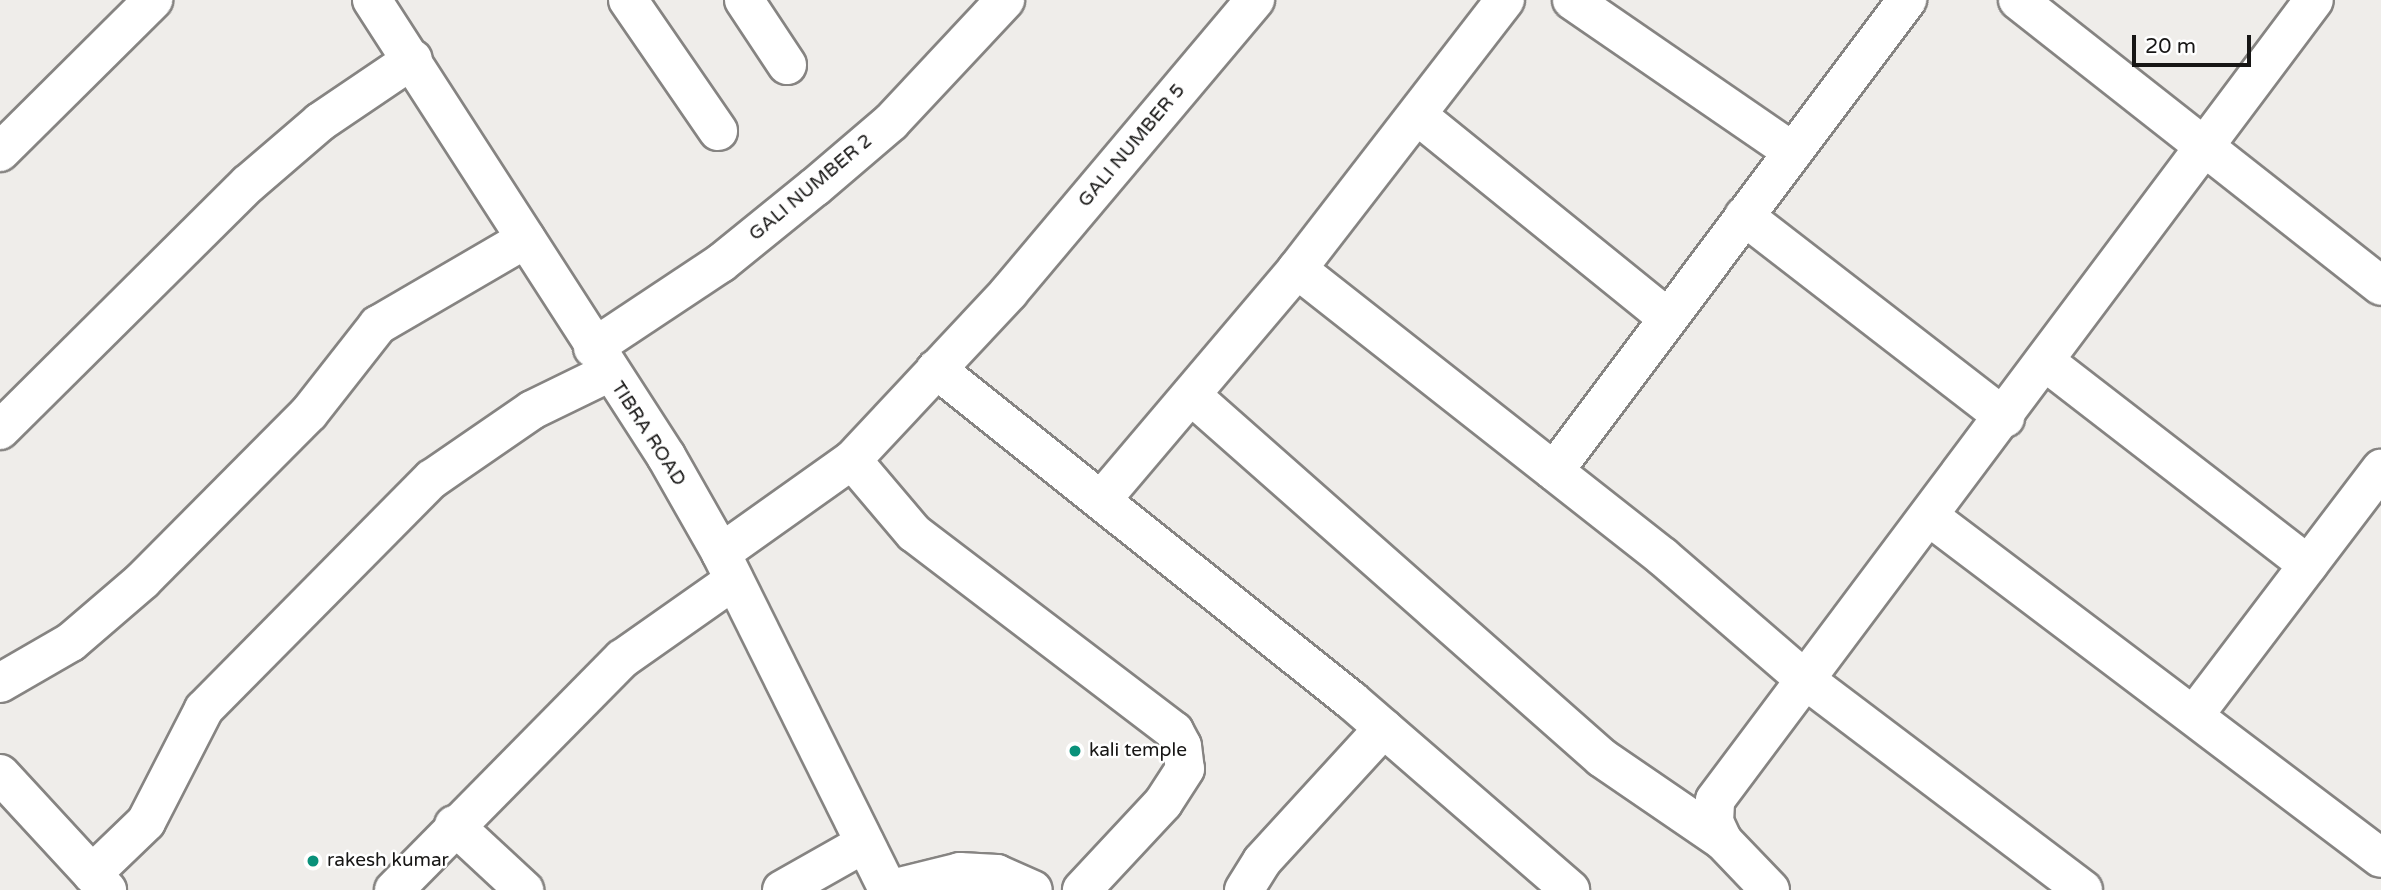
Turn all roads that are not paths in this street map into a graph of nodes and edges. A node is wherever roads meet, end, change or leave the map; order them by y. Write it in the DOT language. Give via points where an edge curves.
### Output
graph roads {
  1 [pos="153,0"];
  2 [pos="372,0"];
  3 [pos="628,0"];
  4 [pos="744,0"];
  5 [pos="1005,0"];
  6 [pos="1255,0"];
  7 [pos="1505,0"];
  8 [pos="1572,0"];
  9 [pos="1908,0"];
  10 [pos="2018,0"];
  11 [pos="2314,0"];
  12 [pos="413,60"];
  13 [pos="787,65"];
  14 [pos="1417,115"];
  15 [pos="718,131"];
  16 [pos="2204,147"];
  17 [pos="0,152"];
  18 [pos="1793,152"];
  19 [pos="1744,216"];
  20 [pos="526,239"];
  21 [pos="1297,269"];
  22 [pos="2381,286"];
  23 [pos="1668,318"];
  24 [pos="600,360"];
  25 [pos="2047,363"];
  26 [pos="936,369"];
  27 [pos="1191,395"];
  28 [pos="2005,418"];
  29 [pos="0,430"];
  30 [pos="852,460"];
  31 [pos="2381,469"];
  32 [pos="1554,471"];
  33 [pos="1103,498"];
  34 [pos="1930,517"];
  35 [pos="2308,565"];
  36 [pos="727,567"];
  37 [pos="1803,678"];
  38 [pos="0,683"];
  39 [pos="2195,714"];
  40 [pos="1384,729"];
  41 [pos="0,774"];
  42 [pos="454,825"];
  43 [pos="1723,841"];
  44 [pos="865,843"];
  45 [pos="2381,858"];
  46 [pos="99,882"];
  47 [pos="394,890"];
  48 [pos="524,890"];
  49 [pos="782,890"];
  50 [pos="888,890"];
  51 [pos="1033,890"];
  52 [pos="1082,890"];
  53 [pos="1244,890"];
  54 [pos="1570,890"];
  55 [pos="1770,890"];
  56 [pos="2084,890"];
  1 -- 17 [label="street"];
  2 -- 12 [label="street, TIBRA ROAD"];
  3 -- 15 [label="street"];
  4 -- 13 [label="street"];
  5 -- 24 [label="street, GALI NUMBER 2" via="891,122"];
  6 -- 26 [label="street, GALI NUMBER 5" via="1009,292"];
  7 -- 14 [label="street"];
  8 -- 18 [label="street"];
  9 -- 18 [label="street"];
  10 -- 16 [label="street"];
  11 -- 16 [label="street"];
  12 -- 20 [label="street, TIBRA ROAD"];
  12 -- 29 [label="street" via="320,122 248,184"];
  14 -- 21 [label="street"];
  14 -- 23 [label="street"];
  16 -- 22 [label="street"];
  16 -- 25 [label="street"];
  18 -- 19 [label="street"];
  19 -- 23 [label="street"];
  19 -- 28 [label="street"];
  20 -- 24 [label="street, TIBRA ROAD"];
  20 -- 38 [label="street" via="378,325 309,413 143,580 71,642"];
  21 -- 27 [label="street"];
  21 -- 32 [label="street"];
  23 -- 32 [label="street"];
  24 -- 36 [label="street, TIBRA ROAD"];
  24 -- 46 [label="street, GALI NUMBER 2" via="432,479 204,709 146,822"];
  25 -- 28 [label="street"];
  25 -- 35 [label="street"];
  26 -- 30 [label="street, GALI NUMBER 5"];
  26 -- 33 [label="street"];
  27 -- 33 [label="street"];
  27 -- 43 [label="street" via="1602,758"];
  28 -- 34 [label="street"];
  30 -- 36 [label="street, GALI NUMBER 5"];
  30 -- 52 [label="street" via="914,533 1174,731 1182,746 1185,769 1163,803"];
  31 -- 35 [label="street"];
  32 -- 37 [label="street"];
  33 -- 40 [label="street"];
  34 -- 37 [label="street"];
  34 -- 39 [label="street"];
  35 -- 39 [label="street"];
  36 -- 42 [label="street, GALI NUMBER 5" via="622,659"];
  36 -- 44 [label="street, TIBRA ROAD"];
  37 -- 43 [label="street" via="1715,800 1714,822"];
  37 -- 56 [label="street"];
  39 -- 45 [label="street"];
  40 -- 53 [label="street" via="1262,860"];
  40 -- 54 [label="street"];
  41 -- 46 [label="street"];
  42 -- 47 [label="street, GALI NUMBER 5"];
  42 -- 48 [label="street"];
  43 -- 55 [label="street"];
  44 -- 49 [label="street"];
  44 -- 50 [label="street, TIBRA ROAD"];
  50 -- 51 [label="street" via="960,872 997,874"];
}
